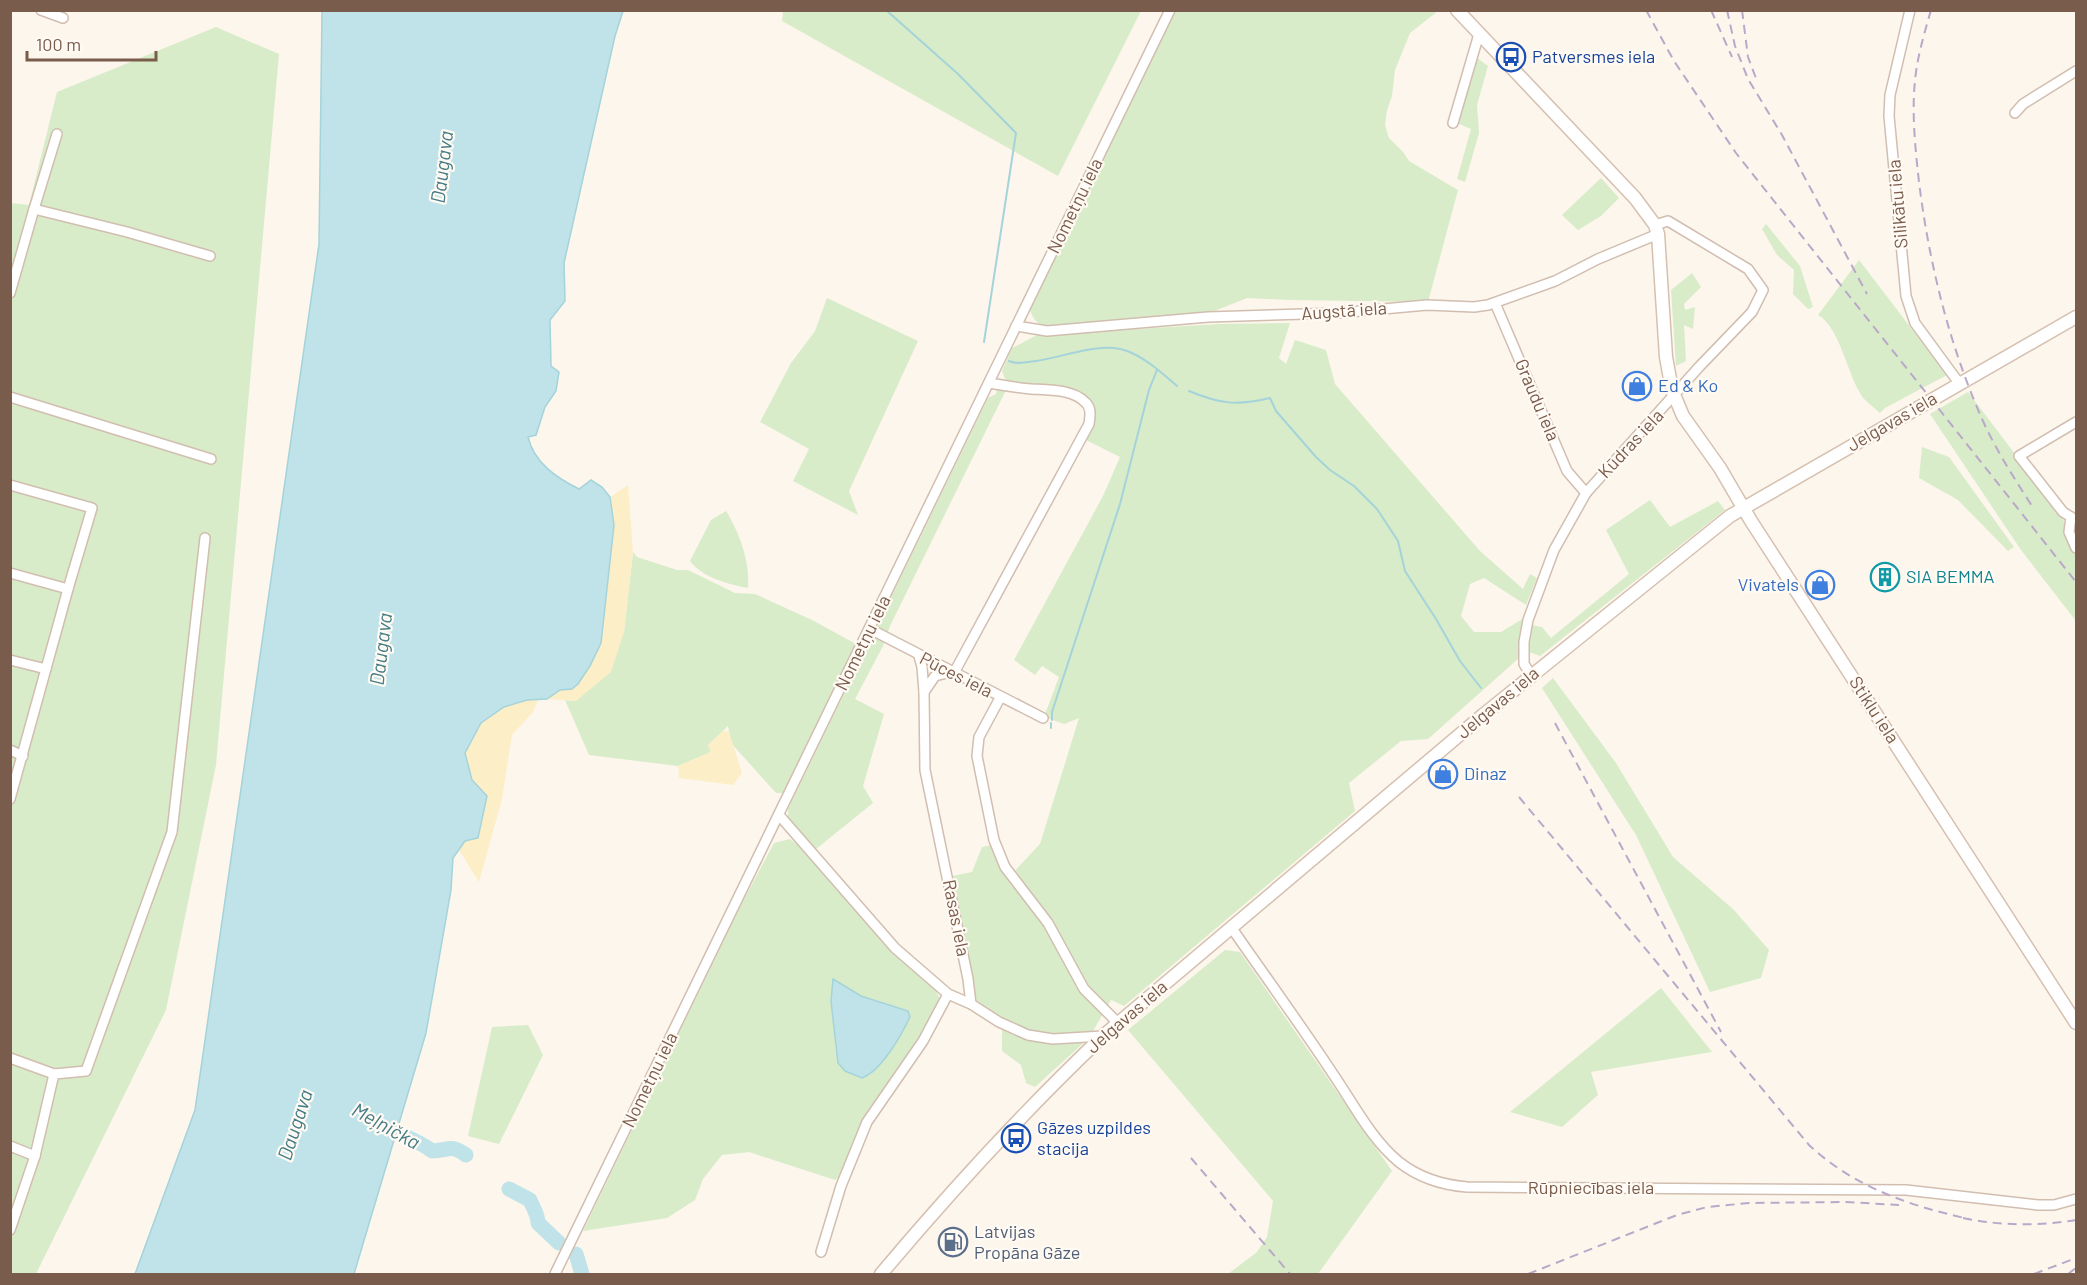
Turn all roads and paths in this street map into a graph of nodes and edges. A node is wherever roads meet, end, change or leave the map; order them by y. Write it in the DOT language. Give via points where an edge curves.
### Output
graph roads {
  1 [pos="40,10"];
  2 [pos="1170,10"];
  3 [pos="1457,10"];
  4 [pos="1910,10"];
  5 [pos="63,18"];
  6 [pos="1479,34"];
  7 [pos="2076,71"];
  8 [pos="2015,113"];
  9 [pos="1453,123"];
  10 [pos="57,134"];
  11 [pos="34,209"];
  12 [pos="1656,229"];
  13 [pos="210,256"];
  14 [pos="10,293"];
  15 [pos="1495,303"];
  16 [pos="2076,317"];
  17 [pos="1016,326"];
  18 [pos="989,383"];
  19 [pos="1959,384"];
  20 [pos="1674,396"];
  21 [pos="10,397"];
  22 [pos="2076,422"];
  23 [pos="211,459"];
  24 [pos="10,485"];
  25 [pos="1586,493"];
  26 [pos="1744,508"];
  27 [pos="2073,517"];
  28 [pos="205,538"];
  29 [pos="2076,548"];
  30 [pos="10,573"];
  31 [pos="68,589"];
  32 [pos="870,629"];
  33 [pos="919,656"];
  34 [pos="10,660"];
  35 [pos="46,669"];
  36 [pos="955,671"];
  37 [pos="1531,675"];
  38 [pos="924,692"];
  39 [pos="1000,698"];
  40 [pos="1043,718"];
  41 [pos="10,750"];
  42 [pos="22,756"];
  43 [pos="12,786"];
  44 [pos="10,800"];
  45 [pos="779,815"];
  46 [pos="1230,927"];
  47 [pos="948,994"];
  48 [pos="971,1004"];
  49 [pos="1118,1023"];
  50 [pos="2076,1023"];
  51 [pos="1103,1036"];
  52 [pos="10,1058"];
  53 [pos="54,1074"];
  54 [pos="10,1146"];
  55 [pos="35,1156"];
  56 [pos="2076,1199"];
  57 [pos="10,1230"];
  58 [pos="821,1252"];
  59 [pos="555,1275"];
  60 [pos="881,1275"];
  1 -- 5 [label="street"];
  2 -- 17 [label="street, Nometņu iela"];
  3 -- 6 [label="street"];
  4 -- 19 [label="street, Silikātu iela" via="1890,95 1906,296 1915,323"];
  6 -- 9 [label="street"];
  6 -- 12 [label="street" via="1635,198"];
  7 -- 8 [label="street"];
  10 -- 11 [label="street"];
  11 -- 13 [label="street"];
  11 -- 14 [label="street"];
  12 -- 15 [label="street, Augstā iela" via="1555,281"];
  12 -- 20 [label="street" via="1668,375"];
  12 -- 20 [label="street, Kūdras iela" via="1668,221 1748,269 1763,290 1752,312"];
  15 -- 17 [label="street, Augstā iela" via="1208,317 1047,331"];
  15 -- 25 [label="street, Graudu iela" via="1567,471"];
  16 -- 19 [label="street, Jelgavas iela"];
  17 -- 18 [label="street, Nometņu iela"];
  18 -- 32 [label="street, Nometņu iela"];
  18 -- 36 [label="street" via="1073,395 1091,411 1089,424"];
  19 -- 26 [label="street, Jelgavas iela"];
  20 -- 25 [label="street, Kūdras iela"];
  20 -- 26 [label="street, Stiklu iela"];
  21 -- 23 [label="street"];
  22 -- 27 [label="street" via="2019,456 2063,512"];
  24 -- 31 [label="street" via="92,508"];
  25 -- 37 [label="street, Kūdras iela" via="1554,550 1528,620 1524,664"];
  26 -- 37 [label="street, Jelgavas iela"];
  26 -- 50 [label="street, Stiklu iela"];
  27 -- 29 [label="street" via="2069,532"];
  28 -- 53 [label="street" via="172,832 86,1071"];
  30 -- 31 [label="street"];
  31 -- 35 [label="street"];
  32 -- 33 [label="street, Pūces iela"];
  32 -- 45 [label="street, Nometņu iela"];
  33 -- 36 [label="street, Pūces iela"];
  33 -- 38 [label="street, Rasas iela"];
  34 -- 35 [label="street"];
  35 -- 42 [label="street"];
  36 -- 38 [label="street" via="935,676"];
  36 -- 39 [label="street, Pūces iela"];
  37 -- 46 [label="street, Jelgavas iela"];
  38 -- 48 [label="street, Rasas iela" via="925,770"];
  39 -- 40 [label="street, Pūces iela"];
  39 -- 49 [label="street" via="979,737 977,756 994,840 1005,867 1048,923 1084,989"];
  41 -- 42 [label="street"];
  42 -- 43 [label="street"];
  43 -- 44 [label="street"];
  45 -- 47 [label="street" via="895,948"];
  45 -- 59 [label="street, Nometņu iela"];
  46 -- 49 [label="street, Jelgavas iela"];
  46 -- 56 [label="street, Rūpniecības iela" via="1377,1139 1400,1162 1434,1180 1467,1187 1906,1190 2038,1205"];
  47 -- 48 [label="street"];
  47 -- 58 [label="street" via="923,1041 867,1122 841,1186"];
  48 -- 51 [label="street" via="1028,1035 1053,1039"];
  49 -- 51 [label="street, Jelgavas iela"];
  51 -- 60 [label="street, Jelgavas iela" via="1044,1092"];
  52 -- 53 [label="street"];
  53 -- 55 [label="street"];
  54 -- 55 [label="street"];
  55 -- 57 [label="street"];
}
